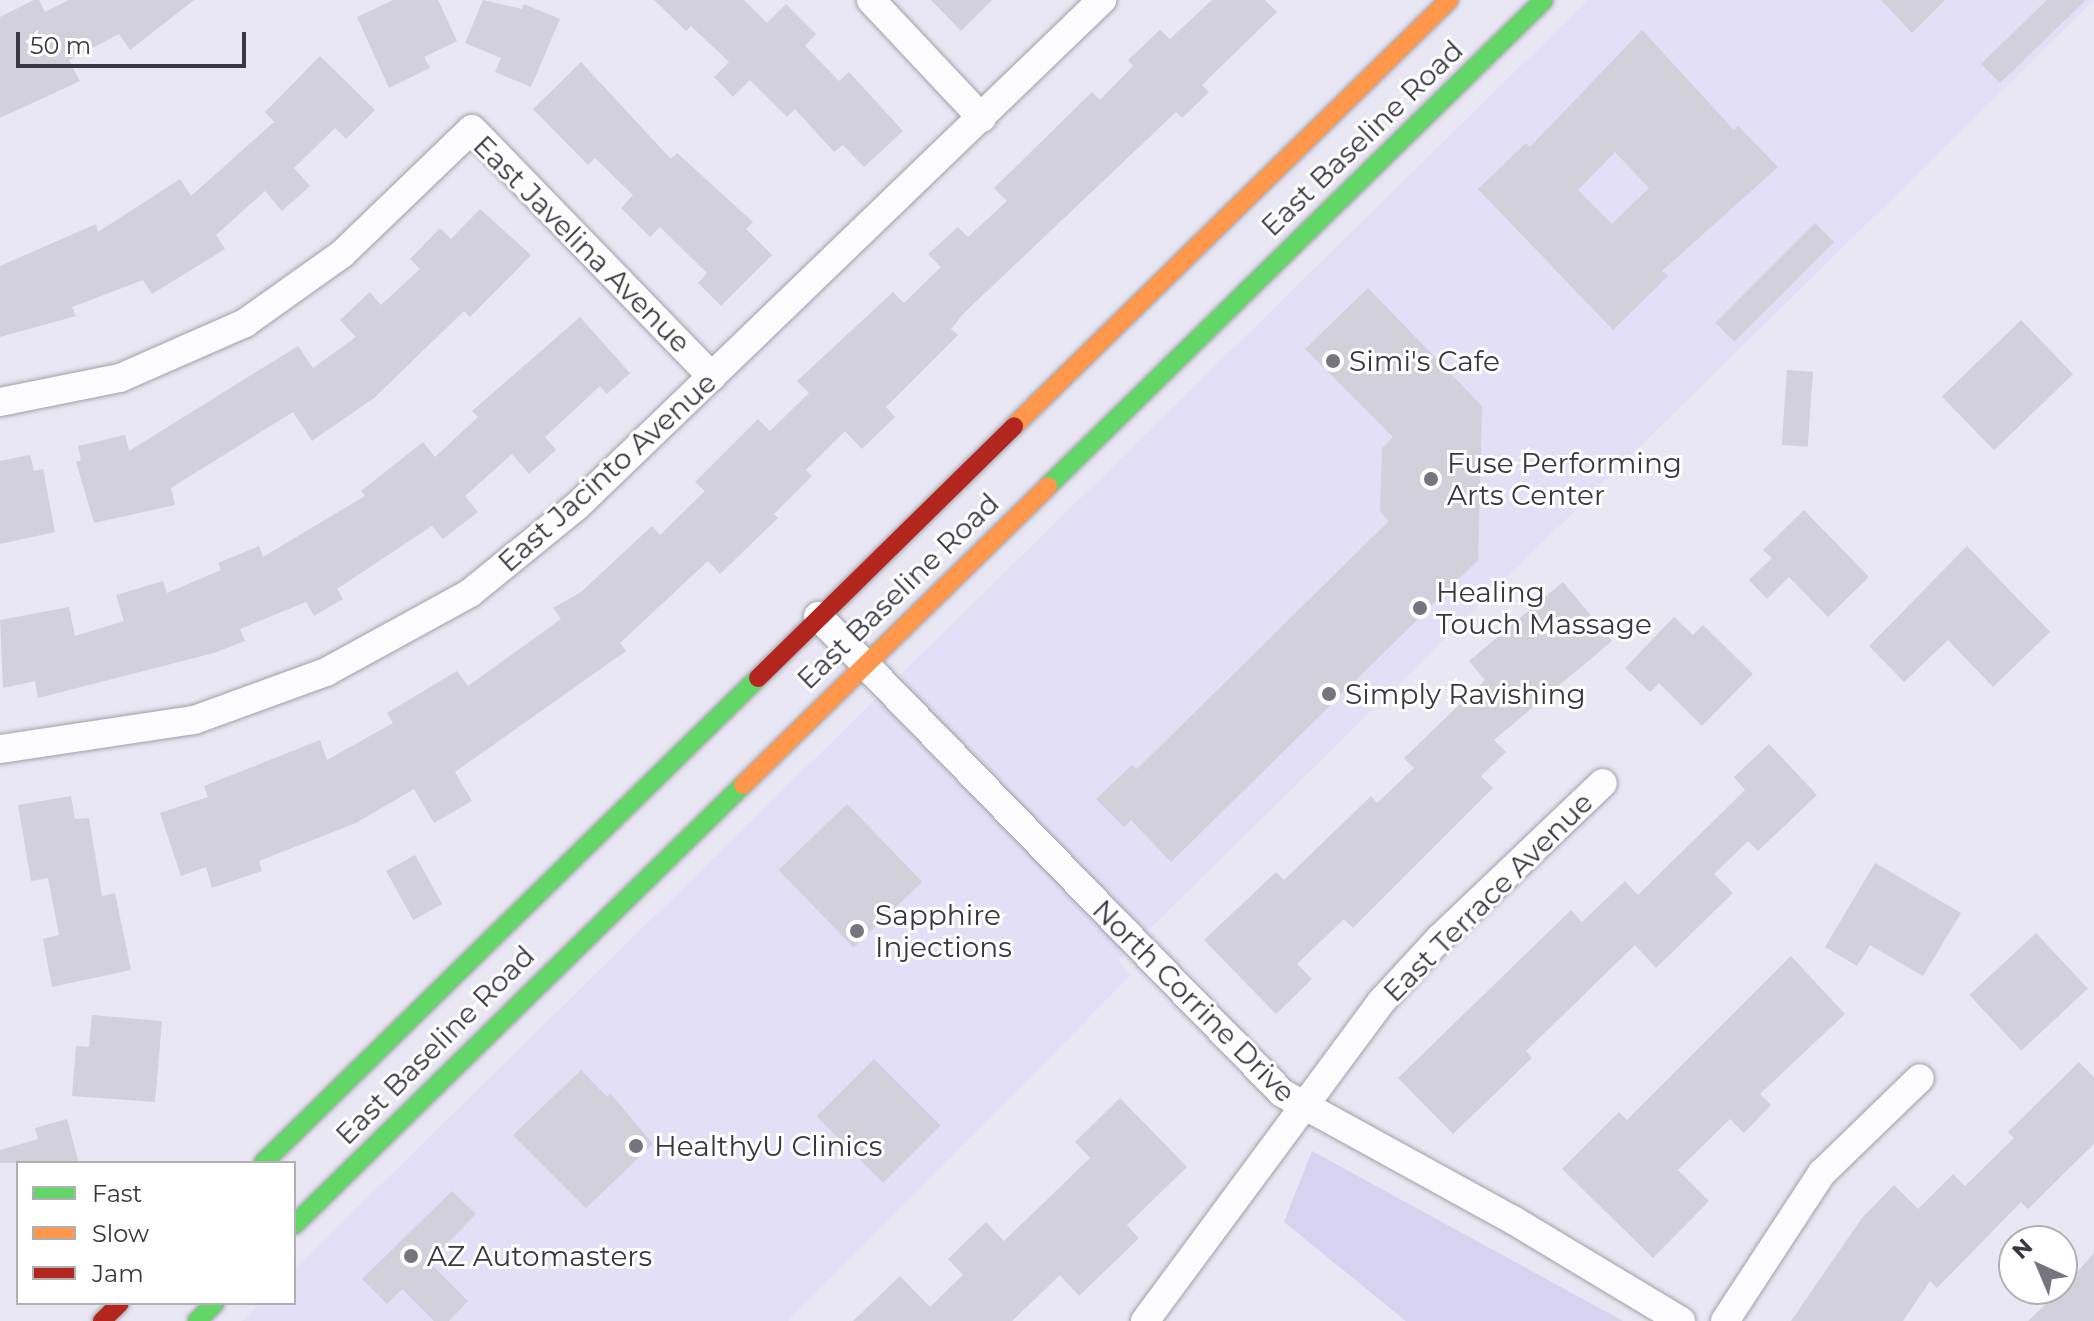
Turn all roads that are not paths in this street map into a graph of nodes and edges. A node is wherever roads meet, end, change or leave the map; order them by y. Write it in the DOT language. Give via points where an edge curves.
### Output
graph roads {
  1 [pos="871,0"];
  2 [pos="1102,0"];
  3 [pos="1449,0"];
  4 [pos="1544,0"];
  5 [pos="982,118"];
  6 [pos="712,377"];
  7 [pos="0,402"];
  8 [pos="818,616"];
  9 [pos="864,664"];
  10 [pos="0,749"];
  11 [pos="1603,783"];
  12 [pos="1920,1078"];
  13 [pos="1302,1108"];
  14 [pos="265,1161"];
  15 [pos="296,1223"];
  16 [pos="118,1305"];
  17 [pos="213,1305"];
  18 [pos="102,1321"];
  19 [pos="197,1321"];
  20 [pos="1145,1321"];
  21 [pos="1681,1321"];
  22 [pos="1725,1321"];
  1 -- 5 [label="street"];
  2 -- 5 [label="street, East Jacinto Avenue"];
  3 -- 8 [label="main road, East Baseline Road"];
  4 -- 9 [label="main road, East Baseline Road"];
  5 -- 6 [label="street, East Jacinto Avenue"];
  6 -- 7 [label="street, East Javelina Avenue" via="472,129 342,254 245,323 120,378"];
  6 -- 10 [label="street, East Jacinto Avenue" via="576,507 470,593 326,672 194,720"];
  8 -- 9 [label="street, North Corrine Drive"];
  8 -- 14 [label="main road, East Baseline Road"];
  9 -- 13 [label="street, North Corrine Drive" via="1256,1070"];
  9 -- 15 [label="main road, East Baseline Road"];
  11 -- 13 [label="street, East Terrace Avenue" via="1439,939 1381,1002"];
  12 -- 22 [label="street" via="1822,1173"];
  13 -- 20 [label="street, East Terrace Avenue"];
  13 -- 21 [label="street, North Corrine Drive" via="1513,1220"];
  16 -- 18 [label="main road"];
  17 -- 19 [label="main road"];
}
